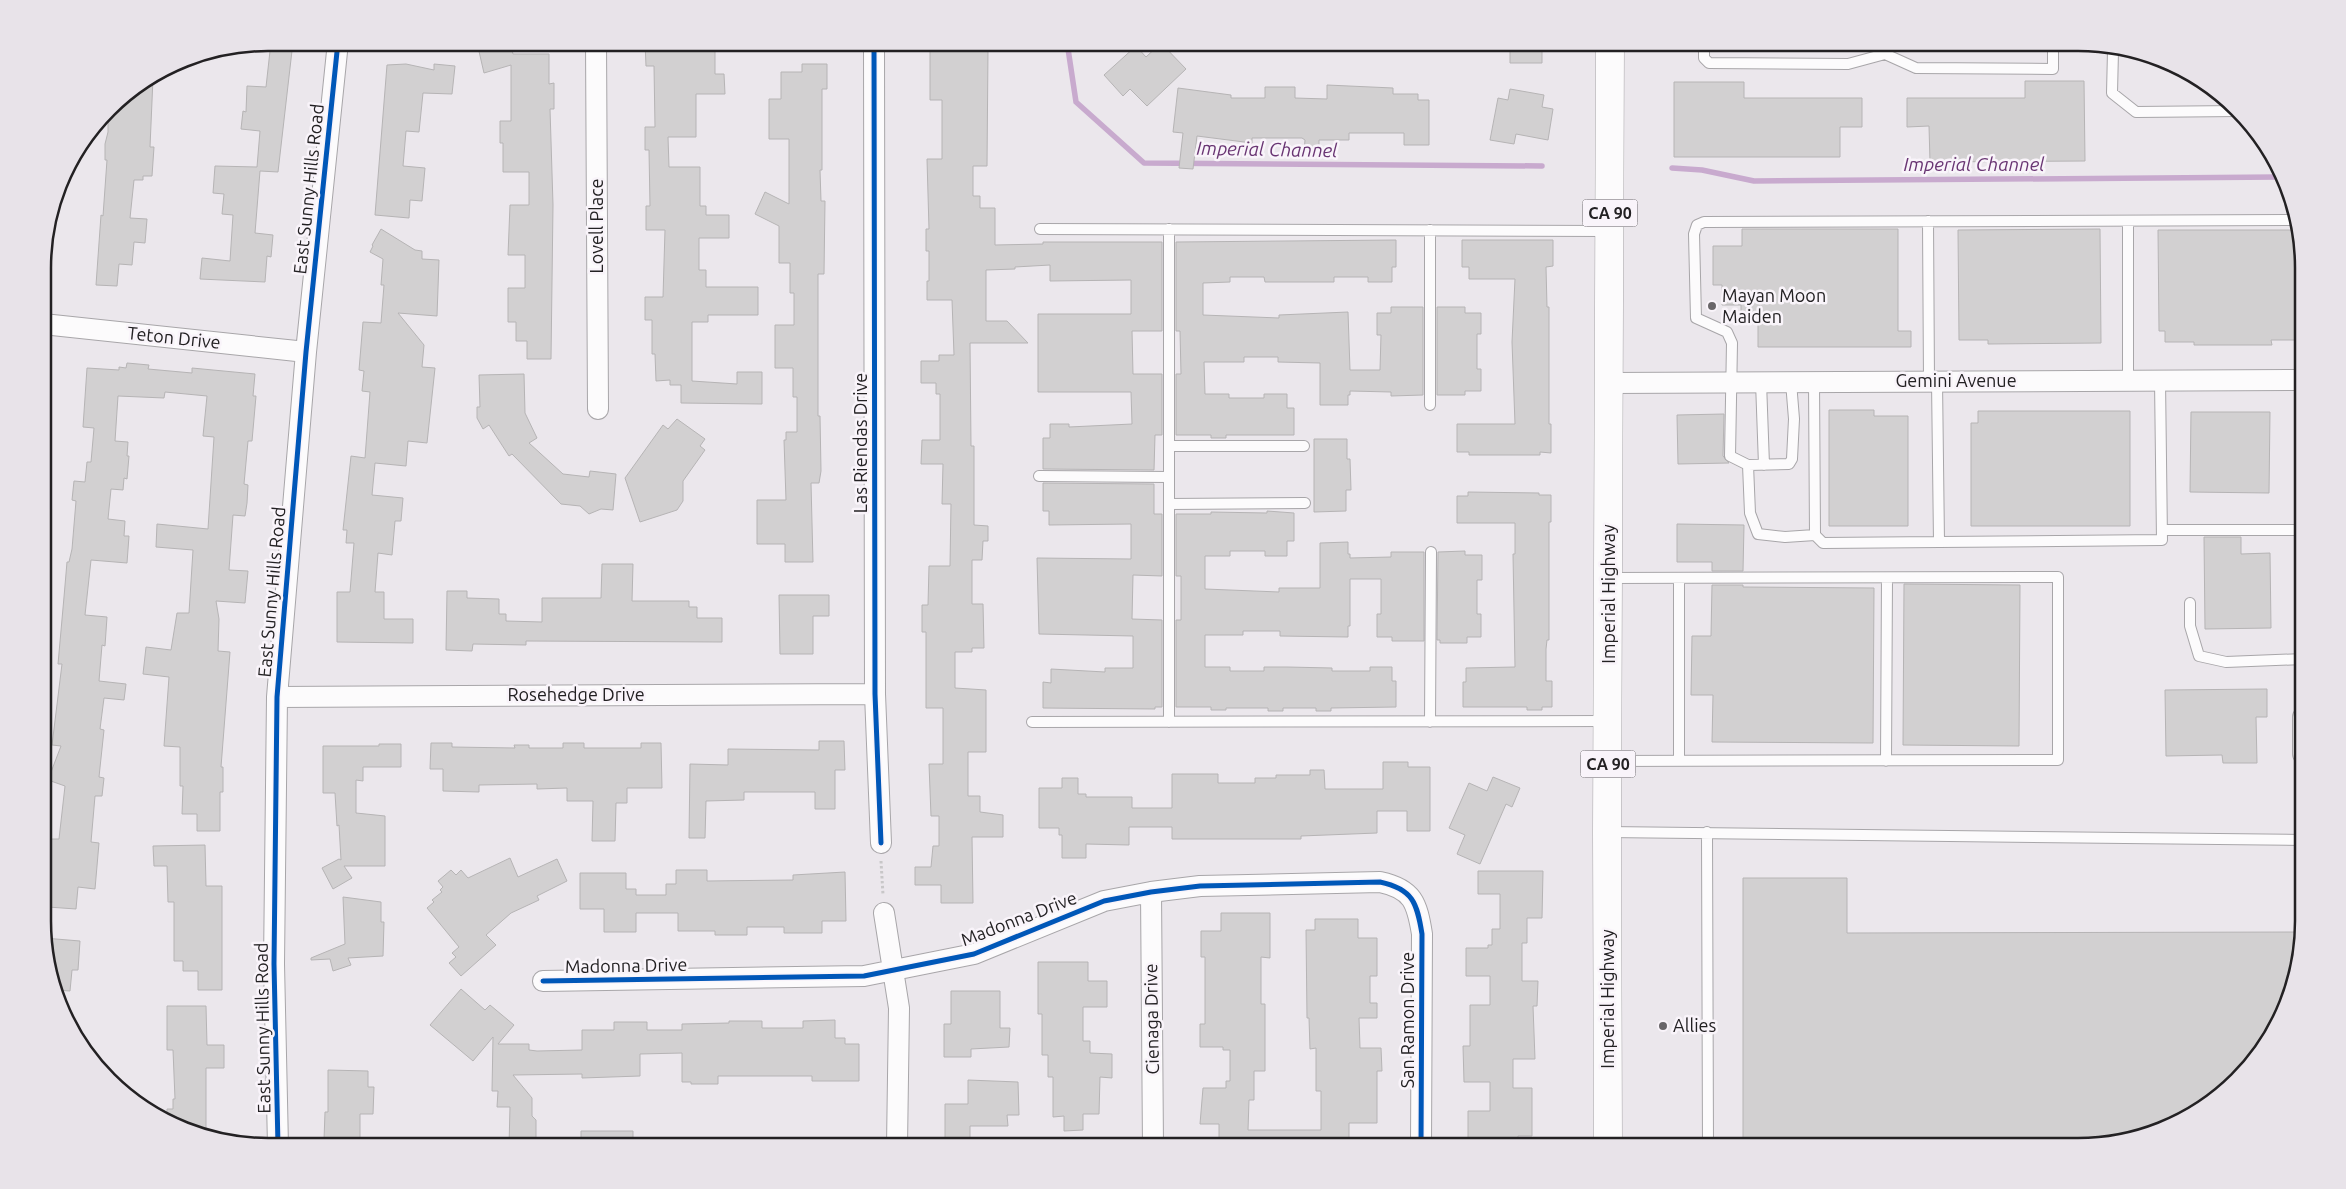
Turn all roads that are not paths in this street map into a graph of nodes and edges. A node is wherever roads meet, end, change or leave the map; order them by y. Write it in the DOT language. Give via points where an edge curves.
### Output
graph roads {
  1 [pos="337,51"];
  2 [pos="596,51"];
  3 [pos="874,51"];
  4 [pos="1610,51"];
  5 [pos="1704,51"];
  6 [pos="2053,51"];
  7 [pos="1885,54"];
  8 [pos="2113,54"];
  9 [pos="2227,111"];
  10 [pos="2289,220"];
  11 [pos="1928,221"];
  12 [pos="2128,221"];
  13 [pos="1040,229"];
  14 [pos="1169,229"];
  15 [pos="1430,230"];
  16 [pos="1610,231"];
  17 [pos="51,325"];
  18 [pos="306,352"];
  19 [pos="2128,380"];
  20 [pos="2160,380"];
  21 [pos="2295,380"];
  22 [pos="1933,381"];
  23 [pos="1731,382"];
  24 [pos="1761,382"];
  25 [pos="1791,382"];
  26 [pos="1814,382"];
  27 [pos="1610,383"];
  28 [pos="1430,405"];
  29 [pos="598,409"];
  30 [pos="1169,446"];
  31 [pos="1304,446"];
  32 [pos="1764,464"];
  33 [pos="1748,465"];
  34 [pos="1038,476"];
  35 [pos="1169,477"];
  36 [pos="1305,503"];
  37 [pos="1169,504"];
  38 [pos="2162,530"];
  39 [pos="2295,530"];
  40 [pos="1816,534"];
  41 [pos="1939,542"];
  42 [pos="1431,552"];
  43 [pos="1609,578"];
  44 [pos="1887,578"];
  45 [pos="1679,579"];
  46 [pos="2190,604"];
  47 [pos="2295,658"];
  48 [pos="875,694"];
  49 [pos="277,697"];
  50 [pos="1609,721"];
  51 [pos="1032,722"];
  52 [pos="1169,722"];
  53 [pos="1430,722"];
  54 [pos="1679,760"];
  55 [pos="1608,761"];
  56 [pos="1886,761"];
  57 [pos="1607,832"];
  58 [pos="1708,832"];
  59 [pos="2295,840"];
  60 [pos="881,843"];
  61 [pos="1151,892"];
  62 [pos="1411,897"];
  63 [pos="884,913"];
  64 [pos="894,971"];
  65 [pos="543,981"];
  66 [pos="278,1138"];
  67 [pos="897,1138"];
  68 [pos="1154,1138"];
  69 [pos="1421,1138"];
  70 [pos="1608,1138"];
  71 [pos="1708,1138"];
  1 -- 18 [label="street, East Sunny Hills Road"];
  2 -- 29 [label="street, Lovell Place"];
  3 -- 48 [label="street, Las Riendas Drive"];
  4 -- 16 [label="main road, Imperial Highway / CA 90"];
  5 -- 7 [label="lane" via="1704,58 1709,63 1848,64"];
  6 -- 7 [label="lane" via="2053,69 1916,68"];
  8 -- 9 [label="lane" via="2112,92 2136,112"];
  10 -- 12 [label="lane"];
  11 -- 12 [label="lane"];
  11 -- 22 [label="lane"];
  11 -- 23 [label="lane" via="1704,222 1697,225 1694,234 1696,318 1727,332 1732,343"];
  12 -- 19 [label="lane"];
  13 -- 14 [label="lane"];
  14 -- 15 [label="lane"];
  14 -- 30 [label="lane"];
  15 -- 16 [label="lane"];
  15 -- 28 [label="lane"];
  16 -- 27 [label="main road, Imperial Highway / CA 90"];
  17 -- 18 [label="street, Teton Drive"];
  18 -- 49 [label="street, East Sunny Hills Road"];
  19 -- 20 [label="street, Gemini Avenue"];
  19 -- 22 [label="street, Gemini Avenue"];
  20 -- 21 [label="street, Gemini Avenue"];
  20 -- 38 [label="lane"];
  22 -- 26 [label="street, Gemini Avenue"];
  22 -- 41 [label="lane"];
  23 -- 24 [label="street, Gemini Avenue"];
  23 -- 27 [label="street, Gemini Avenue"];
  23 -- 33 [label="lane" via="1730,456"];
  24 -- 25 [label="street, Gemini Avenue"];
  24 -- 32 [label="lane"];
  25 -- 26 [label="street, Gemini Avenue"];
  25 -- 32 [label="lane" via="1794,419 1792,459 1788,464"];
  26 -- 40 [label="lane"];
  27 -- 43 [label="main road, Imperial Highway / CA 90"];
  30 -- 31 [label="lane"];
  30 -- 35 [label="lane"];
  32 -- 33 [label="lane"];
  33 -- 40 [label="lane" via="1750,513 1758,534 1785,537"];
  34 -- 35 [label="lane"];
  35 -- 37 [label="lane"];
  36 -- 37 [label="lane"];
  37 -- 52 [label="lane"];
  38 -- 39 [label="lane"];
  38 -- 41 [label="lane" via="2162,540"];
  40 -- 41 [label="lane" via="1823,543"];
  42 -- 53 [label="lane"];
  43 -- 45 [label="lane"];
  43 -- 50 [label="main road, Imperial Highway / CA 90"];
  44 -- 45 [label="lane"];
  44 -- 56 [label="lane"];
  44 -- 56 [label="lane" via="2058,577 2058,760"];
  45 -- 54 [label="lane"];
  46 -- 47 [label="lane" via="2190,626 2200,656 2226,662"];
  48 -- 49 [label="street, Rosehedge Drive"];
  48 -- 60 [label="street, Las Riendas Drive"];
  49 -- 66 [label="street, East Sunny Hills Road" via="274,964"];
  50 -- 53 [label="lane"];
  50 -- 55 [label="main road, Imperial Highway / CA 90"];
  51 -- 52 [label="lane"];
  52 -- 53 [label="lane"];
  54 -- 55 [label="lane"];
  54 -- 56 [label="lane"];
  55 -- 57 [label="main road, Imperial Highway / CA 90"];
  57 -- 58 [label="lane"];
  57 -- 70 [label="main road, Imperial Highway / CA 90"];
  58 -- 59 [label="lane"];
  58 -- 71 [label="lane"];
  61 -- 62 [label="street, Madonna Drive" via="1200,886 1380,882 1397,886"];
  61 -- 64 [label="street, Madonna Drive" via="1104,901 974,954"];
  61 -- 68 [label="street, Cienaga Drive"];
  62 -- 69 [label="street, San Ramon Drive" via="1422,934"];
  63 -- 64 [label="street"];
  64 -- 65 [label="street, Madonna Drive" via="864,976"];
  64 -- 67 [label="street" via="899,1008"];
}
